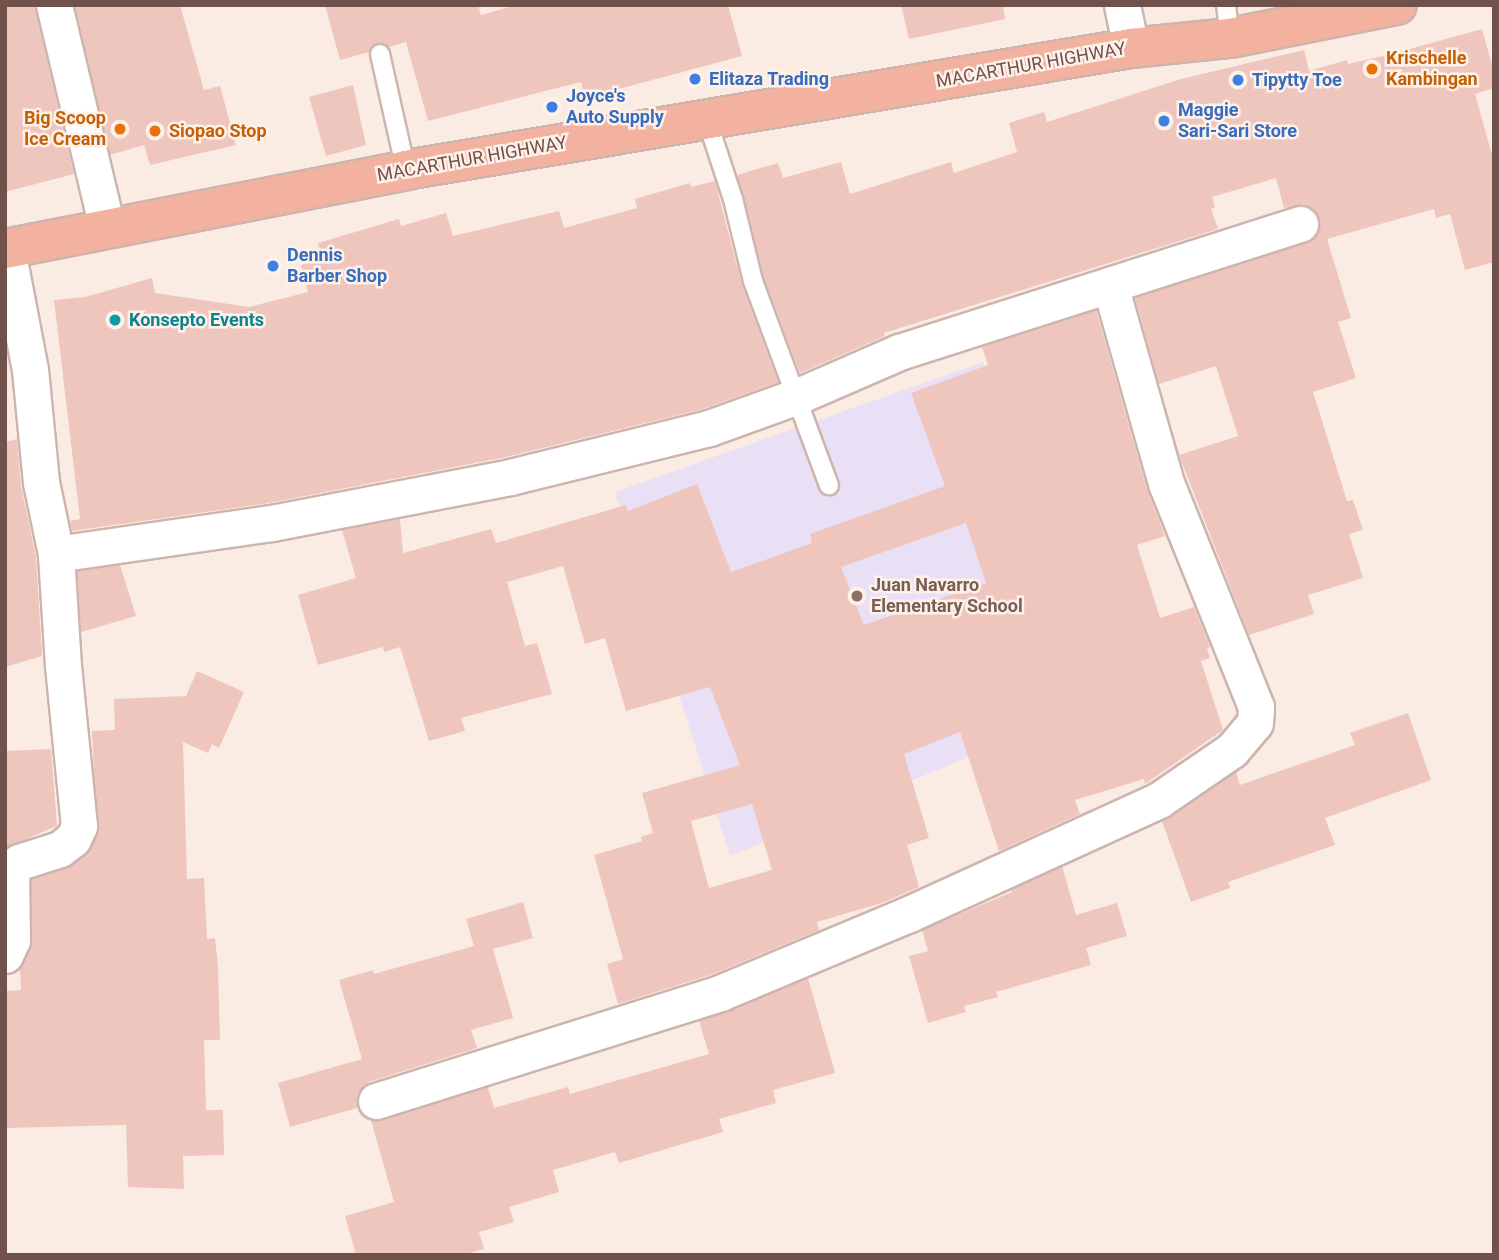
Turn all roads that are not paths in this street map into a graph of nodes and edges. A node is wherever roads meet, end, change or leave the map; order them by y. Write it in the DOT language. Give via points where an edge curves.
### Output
graph roads {
  1 [pos="54,5"];
  2 [pos="1122,5"];
  3 [pos="1397,5"];
  4 [pos="1228,22"];
  5 [pos="1130,48"];
  6 [pos="380,54"];
  7 [pos="707,120"];
  8 [pos="406,170"];
  9 [pos="1300,224"];
  10 [pos="107,227"];
  11 [pos="6,249"];
  12 [pos="1110,285"];
  13 [pos="798,396"];
  14 [pos="829,485"];
  15 [pos="56,554"];
  16 [pos="5,955"];
  17 [pos="376,1101"];
  1 -- 10 [label="street"];
  2 -- 5 [label="street"];
  3 -- 4 [label="highway, MACARTHUR HIGHWAY"];
  4 -- 5 [label="highway, MACARTHUR HIGHWAY"];
  5 -- 7 [label="highway, MACARTHUR HIGHWAY"];
  6 -- 8 [label="lane"];
  7 -- 8 [label="highway, MACARTHUR HIGHWAY"];
  7 -- 13 [label="lane" via="753,281"];
  8 -- 10 [label="highway, MACARTHUR HIGHWAY"];
  9 -- 12 [label="street"];
  10 -- 11 [label="highway, MACARTHUR HIGHWAY"];
  11 -- 15 [label="street" via="30,370 41,482"];
  12 -- 13 [label="street" via="899,352"];
  12 -- 17 [label="street" via="1166,483 1256,706 1255,723 1232,750 1159,800 909,914 745,982"];
  13 -- 14 [label="lane"];
  13 -- 15 [label="street" via="709,428 510,477 272,523"];
  15 -- 16 [label="street" via="79,826 73,839 60,849 19,862 11,872 12,940"];
}
